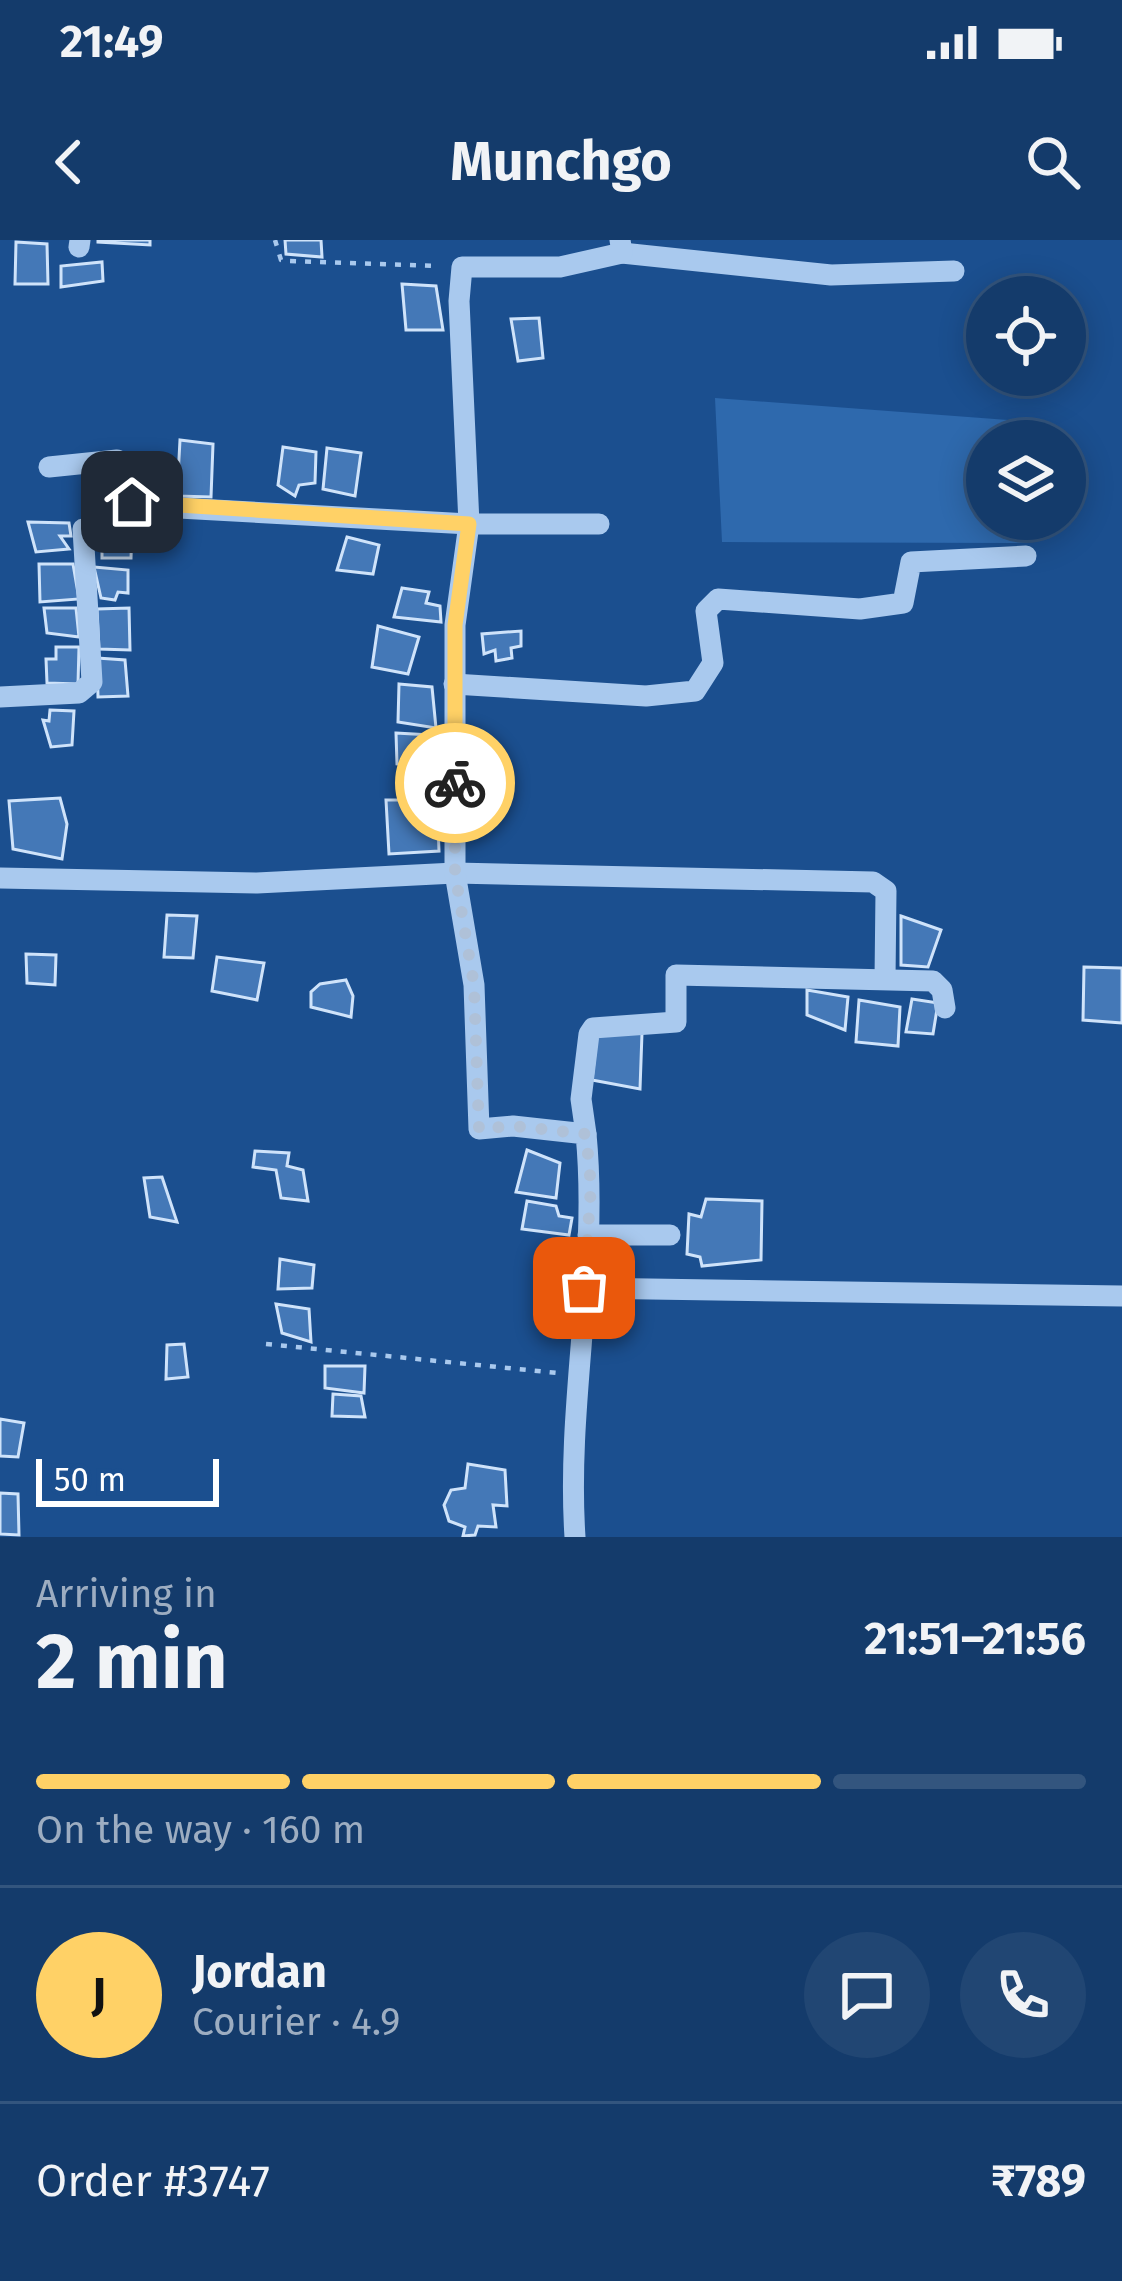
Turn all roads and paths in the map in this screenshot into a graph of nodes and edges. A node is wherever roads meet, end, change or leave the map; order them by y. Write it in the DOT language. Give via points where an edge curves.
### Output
graph roads {
  1 [pos="275,240"];
  2 [pos="621,247"];
  3 [pos="463,267"];
  4 [pos="954,271"];
  5 [pos="49,467"];
  6 [pos="469,524"];
  7 [pos="598,524"];
  8 [pos="83,529"];
  9 [pos="1026,556"];
  10 [pos="454,684"];
  11 [pos="0,697"];
  12 [pos="455,873"];
  13 [pos="0,878"];
  14 [pos="885,979"];
  15 [pos="945,1008"];
  16 [pos="586,1134"];
  17 [pos="588,1234"];
  18 [pos="670,1235"];
  19 [pos="584,1288"];
  20 [pos="1122,1297"];
  21 [pos="266,1344"];
  22 [pos="576,1375"];
  23 [pos="575,1537"];
  1 -- 3 [label="path" via="281,260"];
  2 -- 3 [label="street" via="560,266"];
  2 -- 4 [label="street" via="832,274"];
  3 -- 6 [label="street"];
  5 -- 6 [label="street" via="117,460 125,464 128,495 142,506"];
  6 -- 7 [label="street"];
  6 -- 10 [label="street"];
  8 -- 11 [label="street" via="92,682 79,693"];
  9 -- 10 [label="street" via="911,562 903,603 860,609 718,599 706,611 713,663 695,691"];
  10 -- 12 [label="street"];
  12 -- 13 [label="street" via="257,883"];
  12 -- 14 [label="street" via="881,884"];
  12 -- 16 [label="street" via="474,985 479,1129"];
  14 -- 15 [label="street" via="933,981"];
  14 -- 16 [label="street" via="676,975 676,1022 592,1028 581,1099"];
  16 -- 17 [label="street"];
  17 -- 18 [label="street"];
  17 -- 19 [label="street"];
  19 -- 20 [label="street"];
  19 -- 22 [label="street"];
  21 -- 22 [label="path"];
  22 -- 23 [label="street"];
}
